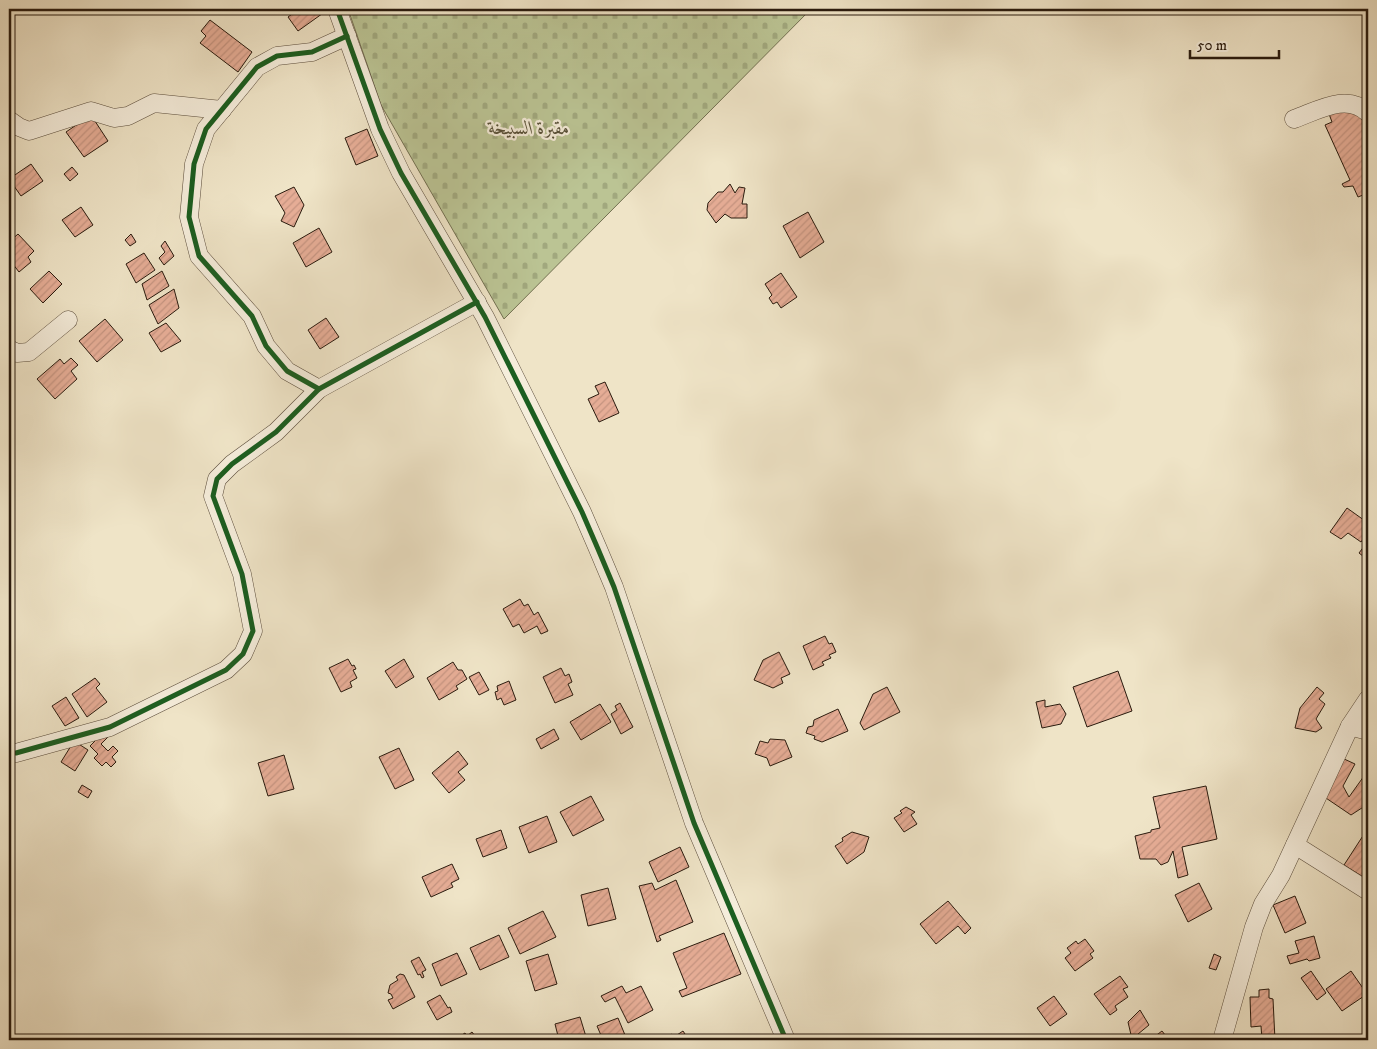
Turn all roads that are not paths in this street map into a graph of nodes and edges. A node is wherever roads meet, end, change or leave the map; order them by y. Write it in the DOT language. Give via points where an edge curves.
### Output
graph roads {
  1 [pos="337,9"];
  2 [pos="347,36"];
  3 [pos="222,110"];
  4 [pos="1368,113"];
  5 [pos="9,120"];
  6 [pos="1294,120"];
  7 [pos="477,302"];
  8 [pos="68,320"];
  9 [pos="9,349"];
  10 [pos="320,389"];
  11 [pos="1368,699"];
  12 [pos="1350,726"];
  13 [pos="1368,731"];
  14 [pos="16,753"];
  15 [pos="1295,845"];
  16 [pos="1368,891"];
  17 [pos="786,1040"];
  18 [pos="1222,1040"];
  1 -- 2 [label="street"];
  2 -- 3 [label="street" via="312,52 277,56 257,67"];
  2 -- 7 [label="street" via="380,129 401,173"];
  3 -- 5 [label="street" via="154,104 128,116 114,118 91,111 29,131"];
  3 -- 10 [label="street" via="206,129 194,164 189,217 199,256 252,316 266,346 288,371"];
  4 -- 6 [label="street" via="1358,105 1340,103"];
  7 -- 10 [label="street"];
  7 -- 17 [label="street" via="582,512 614,587 694,823"];
  8 -- 9 [label="street" via="29,352 17,353"];
  10 -- 14 [label="street" via="276,432 217,479 213,496 242,574 253,631 243,654 226,670 110,727"];
  11 -- 12 [label="street"];
  12 -- 13 [label="street"];
  12 -- 15 [label="street"];
  15 -- 16 [label="street"];
  15 -- 18 [label="street" via="1254,926"];
}
